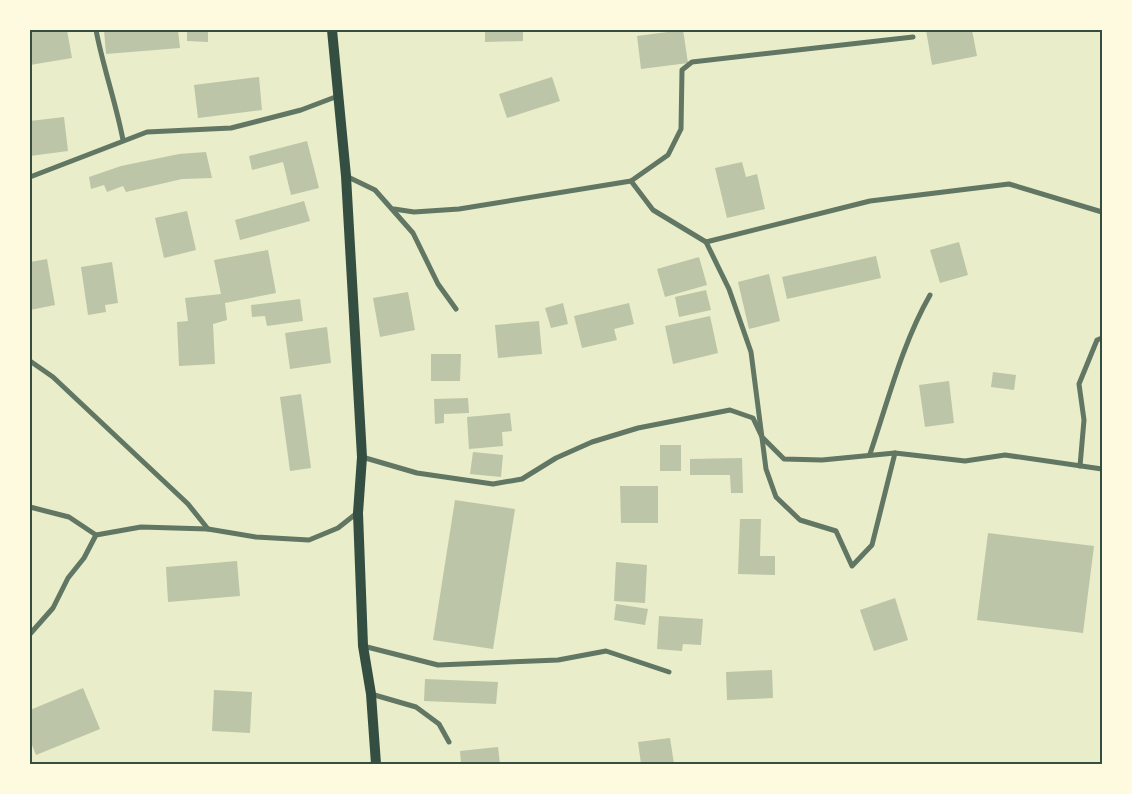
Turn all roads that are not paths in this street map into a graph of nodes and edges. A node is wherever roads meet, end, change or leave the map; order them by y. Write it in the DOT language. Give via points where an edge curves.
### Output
graph roads {
  1 [pos="96,30"];
  2 [pos="332,30"];
  3 [pos="913,37"];
  4 [pos="338,96"];
  5 [pos="123,140"];
  6 [pos="346,176"];
  7 [pos="30,177"];
  8 [pos="631,181"];
  9 [pos="394,210"];
  10 [pos="1102,212"];
  11 [pos="706,242"];
  12 [pos="930,295"];
  13 [pos="456,309"];
  14 [pos="1102,338"];
  15 [pos="30,361"];
  16 [pos="762,437"];
  17 [pos="895,453"];
  18 [pos="870,454"];
  19 [pos="362,457"];
  20 [pos="1080,466"];
  21 [pos="1102,469"];
  22 [pos="30,507"];
  23 [pos="358,513"];
  24 [pos="208,529"];
  25 [pos="96,534"];
  26 [pos="30,634"];
  27 [pos="364,646"];
  28 [pos="668,672"];
  29 [pos="371,694"];
  30 [pos="449,742"];
  31 [pos="376,764"];
  1 -- 5 [label="street"];
  2 -- 4 [label="main road"];
  3 -- 8 [label="street" via="692,62 682,70 681,129 668,155"];
  4 -- 5 [label="street" via="301,110 231,128 147,132"];
  4 -- 6 [label="main road"];
  5 -- 7 [label="street"];
  6 -- 9 [label="street" via="375,190"];
  6 -- 19 [label="main road"];
  8 -- 9 [label="street" via="459,209"];
  8 -- 11 [label="street" via="653,210"];
  9 -- 13 [label="street" via="413,233 438,284"];
  10 -- 11 [label="street" via="1010,184 870,201"];
  11 -- 16 [label="street" via="729,289 751,352"];
  12 -- 18 [label="street" via="907,346"];
  14 -- 20 [label="street" via="1097,340 1079,384 1084,420"];
  15 -- 24 [label="street" via="53,377 188,504"];
  16 -- 17 [label="street" via="766,469 776,497 800,520 836,531 852,566 872,545"];
  16 -- 18 [label="street" via="784,459 822,460"];
  16 -- 19 [label="street" via="752,418 745,415 730,410 701,414 592,442 556,458 522,479 494,484 417,473"];
  17 -- 18 [label="street"];
  17 -- 20 [label="street" via="965,461 1005,455"];
  19 -- 23 [label="main road"];
  20 -- 21 [label="street"];
  22 -- 25 [label="street" via="69,517"];
  23 -- 24 [label="street" via="338,528 309,540 256,537"];
  23 -- 27 [label="main road"];
  24 -- 25 [label="street" via="141,527"];
  25 -- 26 [label="street" via="53,608"];
  27 -- 28 [label="street" via="438,665 558,660 606,651"];
  27 -- 29 [label="main road"];
  29 -- 30 [label="street" via="416,707 439,724"];
  29 -- 31 [label="main road"];
}
